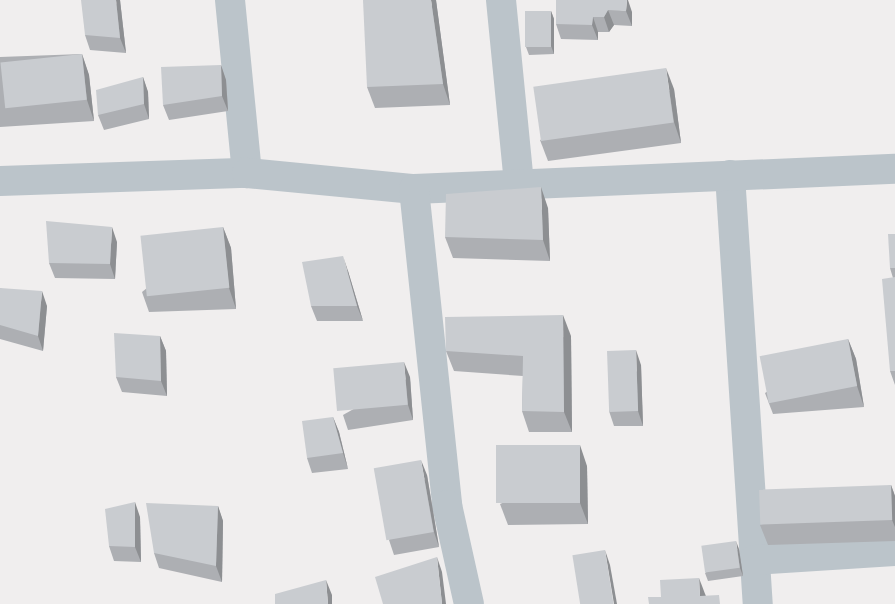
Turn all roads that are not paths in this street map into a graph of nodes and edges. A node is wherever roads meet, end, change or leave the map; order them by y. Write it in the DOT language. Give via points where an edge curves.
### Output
graph roads {
  1 [pos="230,0"];
  2 [pos="501,0"];
  3 [pos="895,168"];
  4 [pos="248,173"];
  5 [pos="730,175"];
  6 [pos="0,181"];
  7 [pos="519,184"];
  8 [pos="414,189"];
  9 [pos="895,551"];
  10 [pos="754,560"];
  11 [pos="469,604"];
  12 [pos="758,604"];
  1 -- 4 [label="street"];
  2 -- 7 [label="street"];
  3 -- 5 [label="street"];
  4 -- 6 [label="street"];
  4 -- 8 [label="street"];
  5 -- 7 [label="street"];
  5 -- 10 [label="street"];
  7 -- 8 [label="street"];
  8 -- 11 [label="street" via="447,505"];
  9 -- 10 [label="street"];
  10 -- 12 [label="street"];
}
